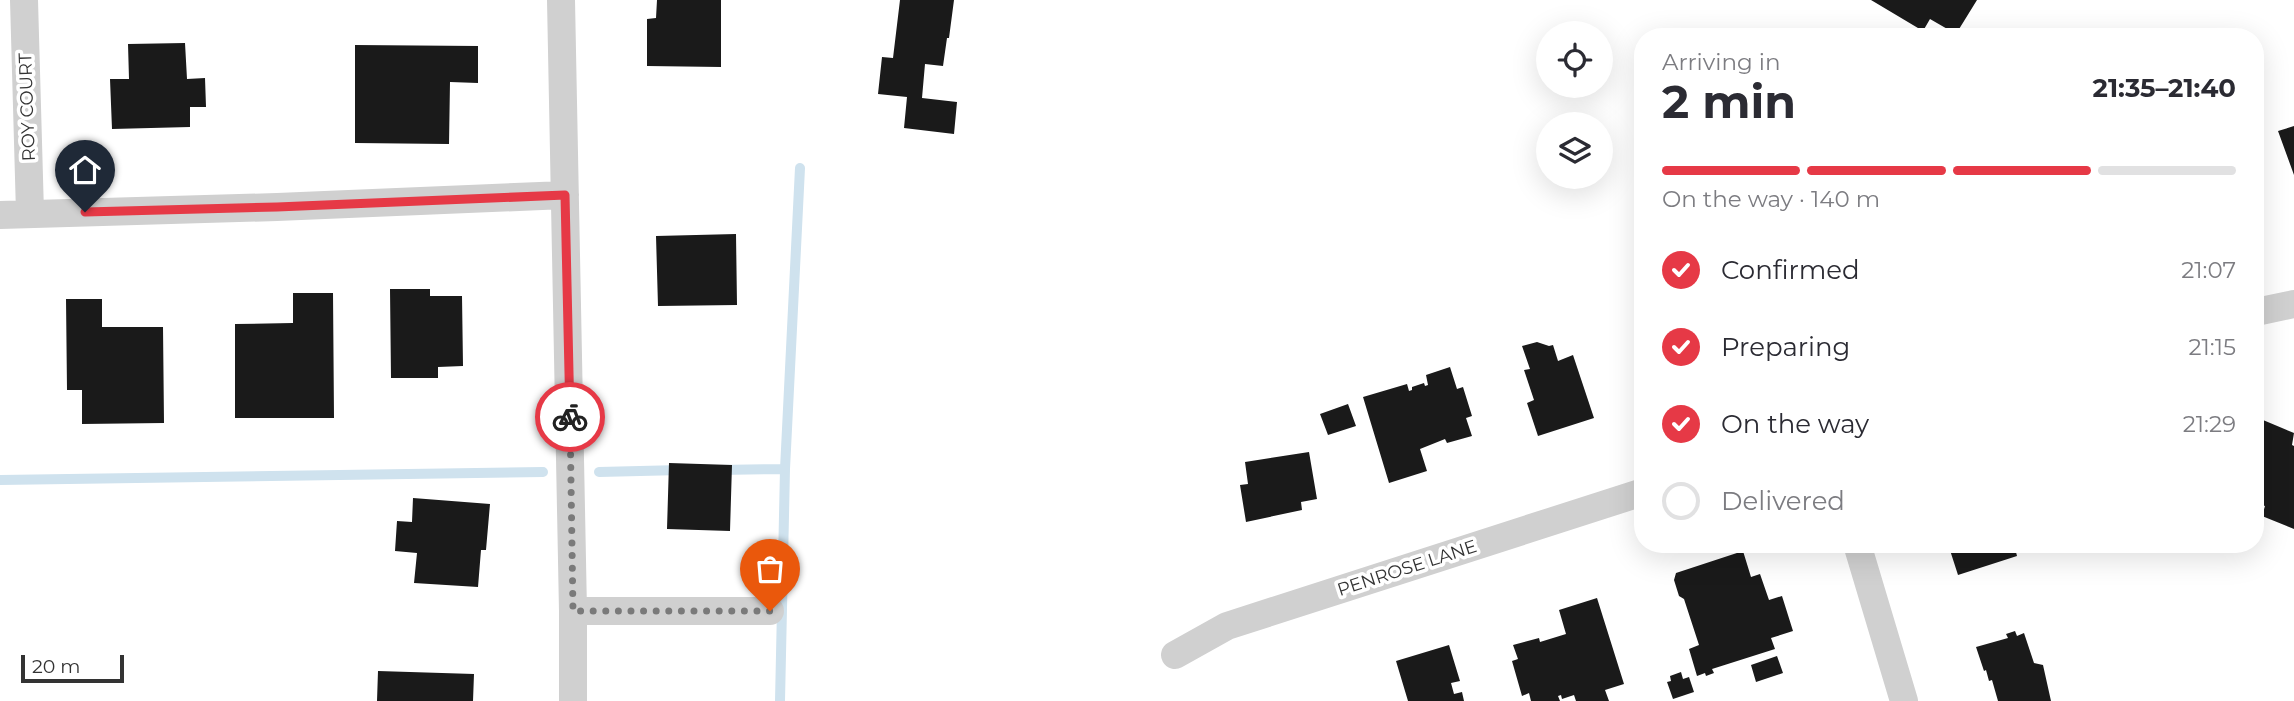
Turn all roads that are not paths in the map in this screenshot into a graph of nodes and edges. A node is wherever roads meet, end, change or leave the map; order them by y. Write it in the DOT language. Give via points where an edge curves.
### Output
graph roads {
  1 [pos="24,0"];
  2 [pos="561,0"];
  3 [pos="565,195"];
  4 [pos="30,214"];
  5 [pos="0,215"];
  6 [pos="2294,304"];
  7 [pos="2264,310"];
  8 [pos="1634,495"];
  9 [pos="1860,553"];
  10 [pos="573,611"];
  11 [pos="770,611"];
  12 [pos="1175,655"];
  13 [pos="573,701"];
  14 [pos="1904,701"];
  1 -- 4 [label="street, ROY COURT"];
  2 -- 3 [label="street"];
  3 -- 4 [label="street"];
  3 -- 10 [label="street"];
  4 -- 5 [label="street"];
  6 -- 7 [label="street"];
  8 -- 12 [label="street, PENROSE LANE" via="1227,626"];
  9 -- 14 [label="street"];
  10 -- 11 [label="street"];
  10 -- 13 [label="street"];
}
